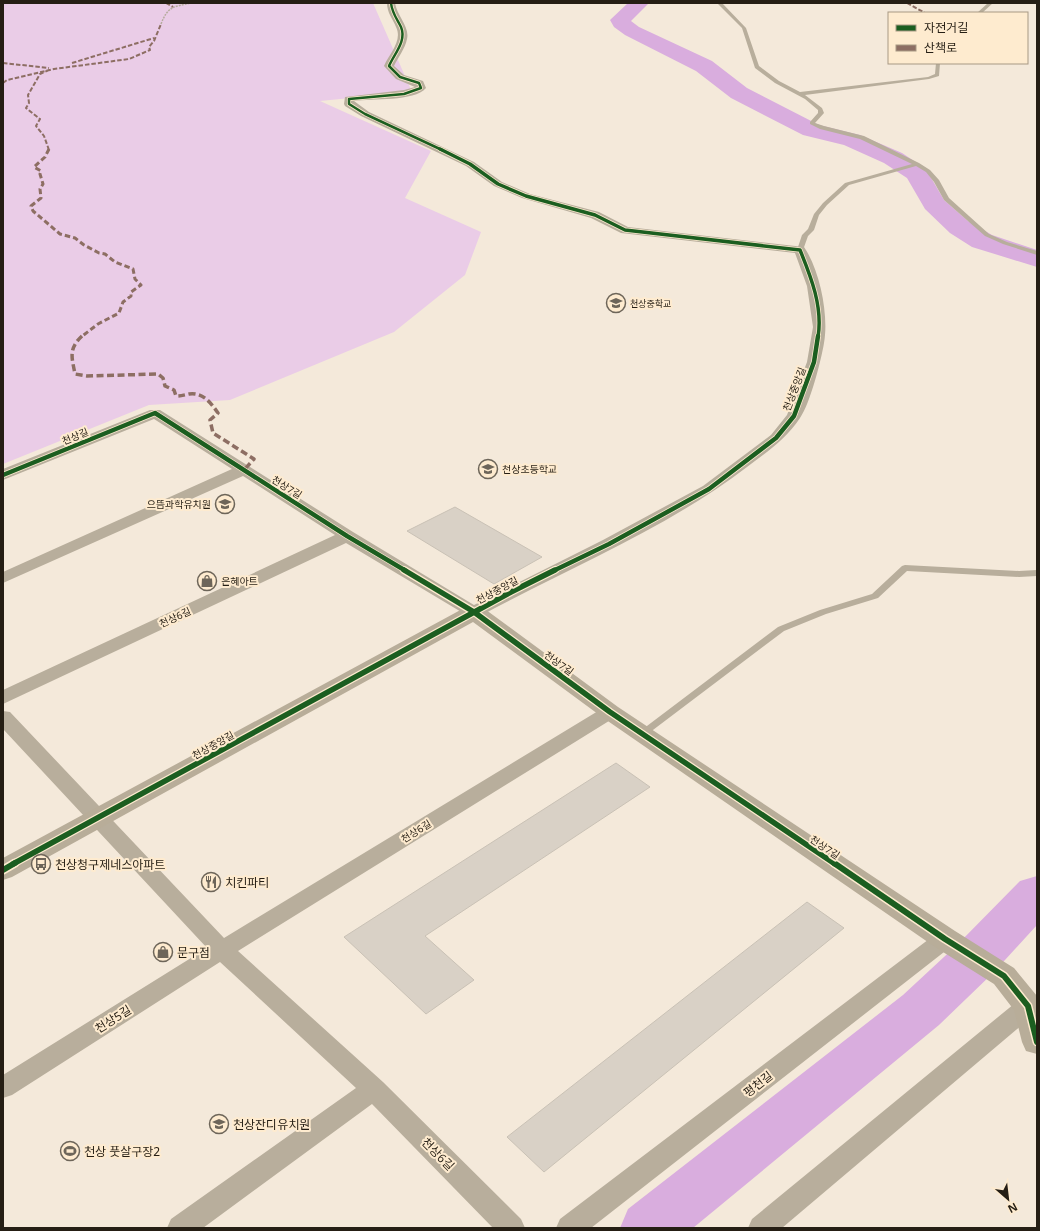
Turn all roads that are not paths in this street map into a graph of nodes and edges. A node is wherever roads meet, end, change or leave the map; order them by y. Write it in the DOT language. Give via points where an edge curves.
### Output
graph roads {
  1 [pos="391,3"];
  2 [pos="719,3"];
  3 [pos="991,3"];
  4 [pos="980,12"];
  5 [pos="938,64"];
  6 [pos="798,94"];
  7 [pos="914,165"];
  8 [pos="800,250"];
  9 [pos="1037,253"];
  10 [pos="155,413"];
  11 [pos="244,470"];
  12 [pos="3,475"];
  13 [pos="347,536"];
  14 [pos="1037,573"];
  15 [pos="3,578"];
  16 [pos="474,612"];
  17 [pos="3,698"];
  18 [pos="610,712"];
  19 [pos="3,717"];
  20 [pos="642,734"];
  21 [pos="97,819"];
  22 [pos="3,870"];
  23 [pos="952,943"];
  24 [pos="222,950"];
  25 [pos="1028,1006"];
  26 [pos="1037,1042"];
  27 [pos="3,1088"];
  28 [pos="374,1089"];
  29 [pos="181,1228"];
  30 [pos="511,1228"];
  31 [pos="570,1228"];
  32 [pos="762,1228"];
  1 -- 8 [label="street" via="393,16 400,25 403,35 389,66 400,77 419,83 421,88 412,93 363,95 349,99 349,104 365,114 463,161 498,184 526,196 595,216 625,230"];
  2 -- 6 [label="lane" via="744,28 757,67 776,82"];
  3 -- 4 [label="lane"];
  5 -- 6 [label="lane" via="937,75 929,78"];
  6 -- 7 [label="lane" via="820,109 821,114 812,123 822,129 854,135 876,143"];
  7 -- 8 [label="lane" via="847,184 816,215"];
  7 -- 9 [label="lane" via="928,171 937,181 946,199 987,235"];
  8 -- 16 [label="street, 천상중앙길" via="814,286 820,327 814,362 794,416 776,438 709,489 610,544"];
  10 -- 11 [label="street, 천상7길"];
  10 -- 12 [label="street, 천상길"];
  11 -- 13 [label="street, 천상7길"];
  11 -- 15 [label="street"];
  13 -- 16 [label="street, 천상7길"];
  13 -- 17 [label="street, 천상6길"];
  14 -- 20 [label="lane" via="905,568 876,596 823,612 781,629"];
  16 -- 18 [label="street, 천상7길"];
  16 -- 21 [label="street, 천상중앙길"];
  18 -- 20 [label="street, 천상7길"];
  18 -- 24 [label="street, 천상6길"];
  19 -- 21 [label="street, 천상6길"];
  20 -- 23 [label="street, 천상7길"];
  21 -- 22 [label="street, 천상중앙길"];
  21 -- 24 [label="street, 천상6길"];
  23 -- 25 [label="street, 천상7길" via="1004,976"];
  23 -- 31 [label="street, 평천길"];
  24 -- 27 [label="street, 천상5길"];
  24 -- 28 [label="street, 천상6길"];
  25 -- 26 [label="street"];
  25 -- 32 [label="street"];
  28 -- 29 [label="street"];
  28 -- 30 [label="street, 천상6길"];
}
